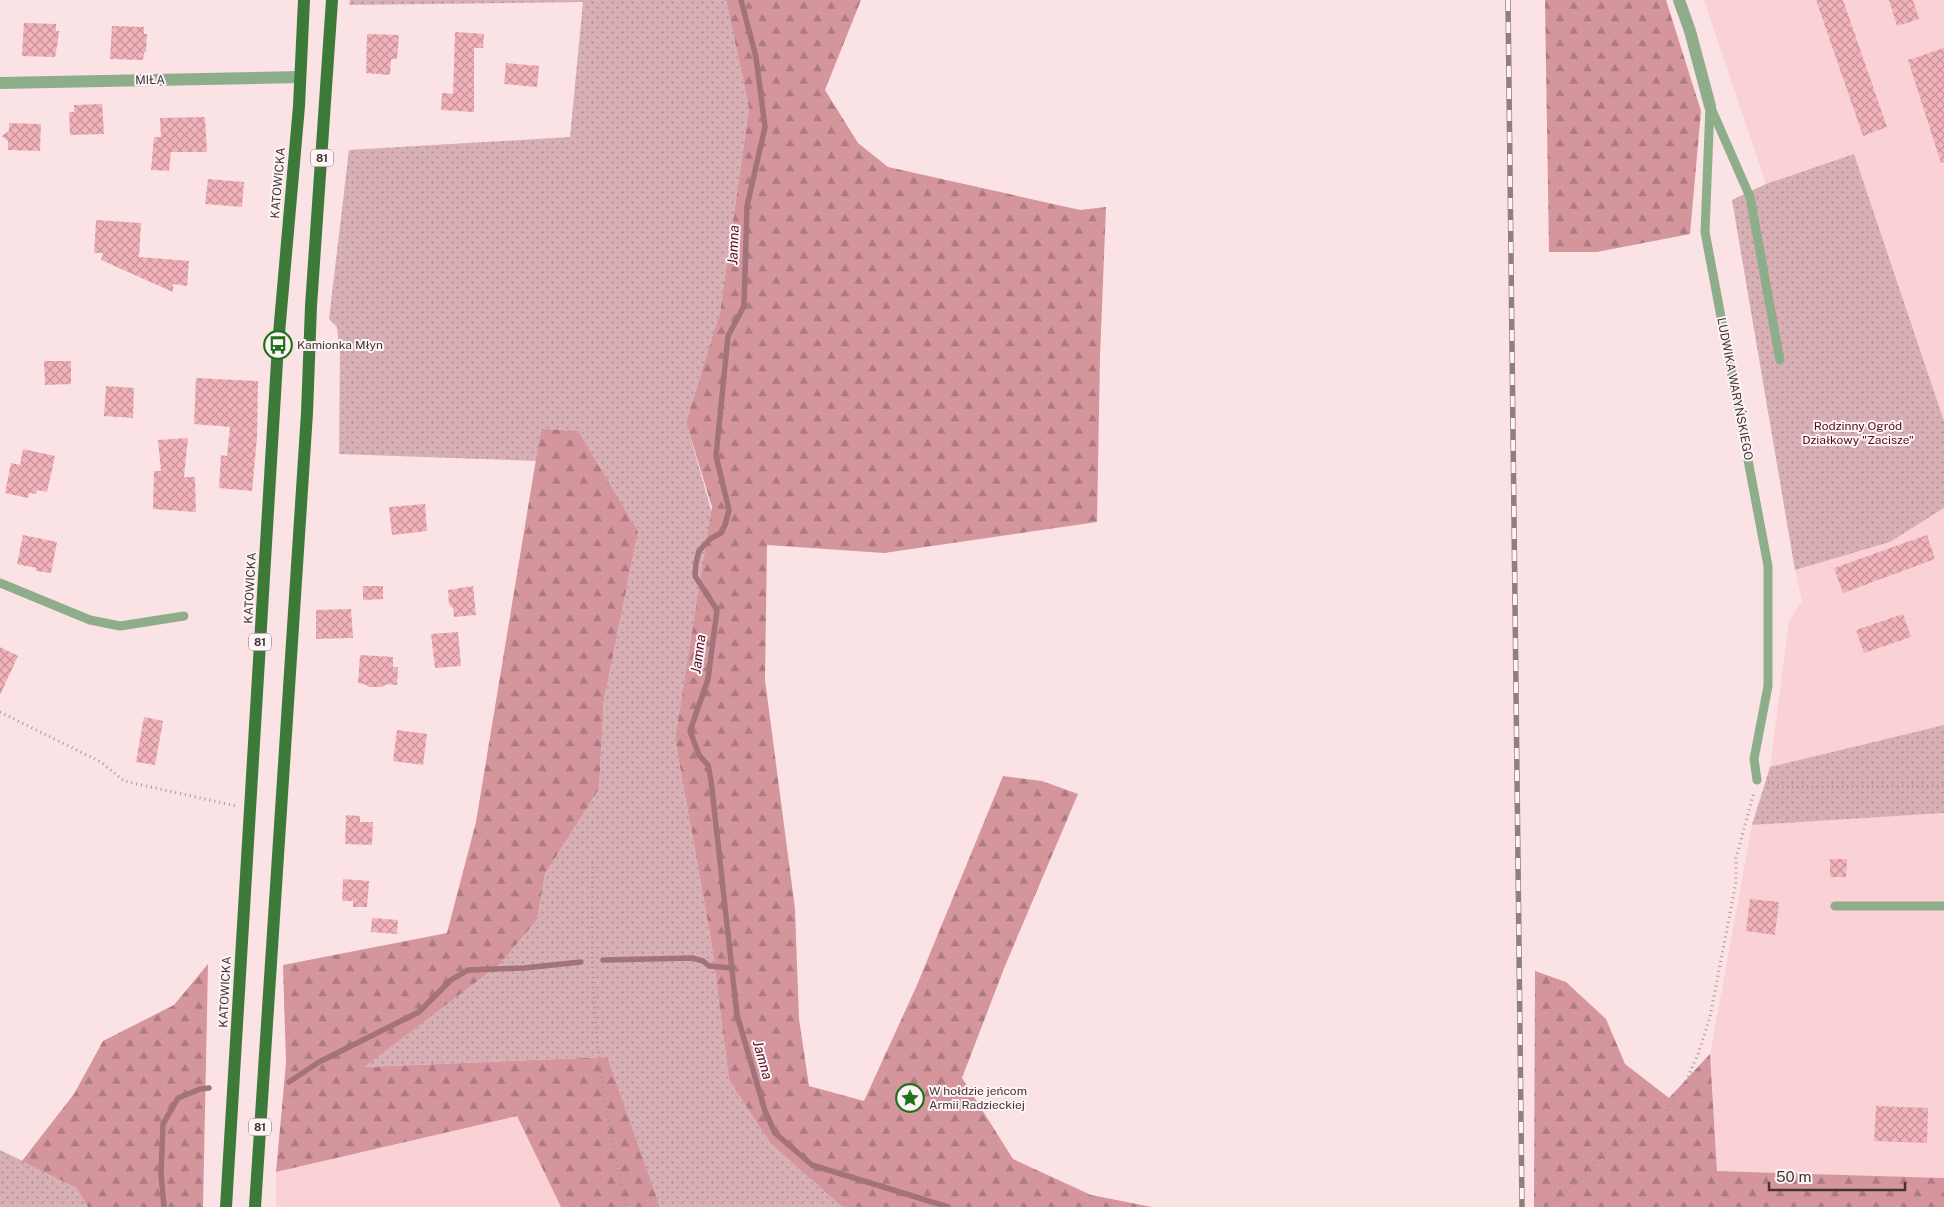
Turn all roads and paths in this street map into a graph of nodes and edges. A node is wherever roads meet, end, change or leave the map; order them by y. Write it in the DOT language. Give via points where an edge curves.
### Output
graph roads {
  1 [pos="304,0"];
  2 [pos="1679,0"];
  3 [pos="333,3"];
  4 [pos="300,77"];
  5 [pos="0,83"];
  6 [pos="1710,106"];
  7 [pos="1780,360"];
  8 [pos="0,583"];
  9 [pos="184,616"];
  10 [pos="0,712"];
  11 [pos="1757,780"];
  12 [pos="1944,786"];
  13 [pos="250,806"];
  14 [pos="593,867"];
  15 [pos="1835,906"];
  16 [pos="1944,906"];
  17 [pos="226,1207"];
  18 [pos="255,1207"];
  19 [pos="626,1207"];
  20 [pos="1546,1207"];
  1 -- 4 [label="main road, KATOWICKA / 81"];
  2 -- 6 [label="street, LUDWIKA WARYŃSKIEGO"];
  3 -- 18 [label="main road, 81"];
  4 -- 5 [label="street, MIŁA"];
  4 -- 13 [label="main road, KATOWICKA / 81" via="278,344"];
  6 -- 7 [label="lane" via="1750,197"];
  6 -- 11 [label="lane, LUDWIKA WARYŃSKIEGO" via="1705,232 1768,566 1768,686 1754,759"];
  8 -- 9 [label="lane" via="90,620 120,626"];
  10 -- 13 [label="path" via="101,762 124,781"];
  11 -- 12 [label="path" via="1783,786"];
  11 -- 20 [label="path" via="1736,858 1736,882 1710,1017 1682,1088 1664,1114 1600,1156 1587,1174"];
  13 -- 17 [label="main road, KATOWICKA / 81"];
  14 -- 19 [label="path" via="596,1011 603,1086"];
  15 -- 16 [label="lane"];
}
